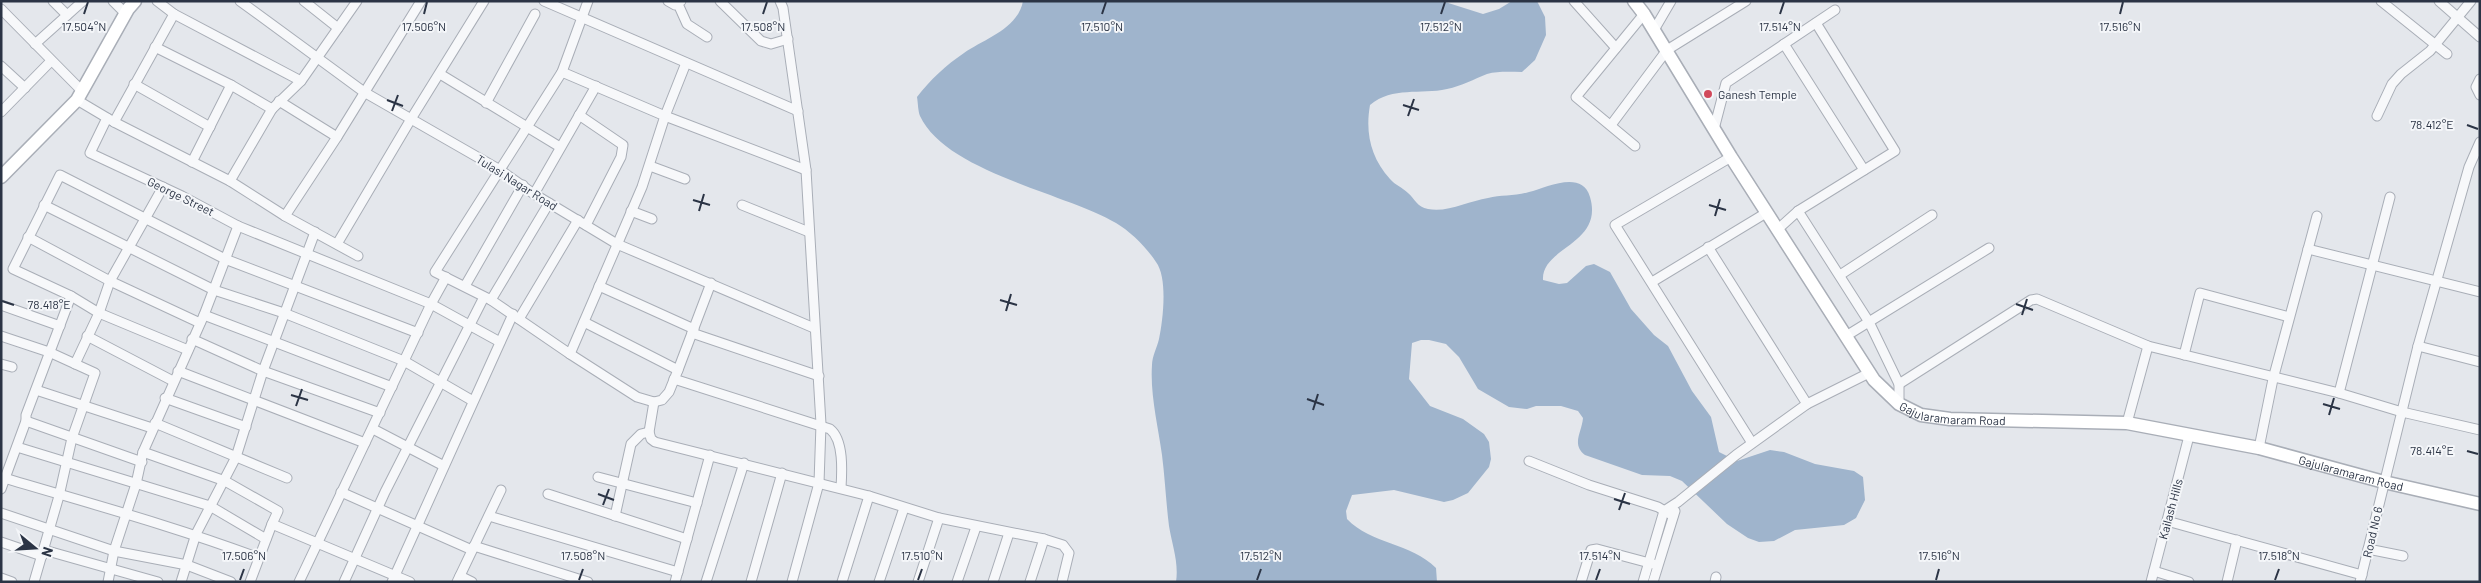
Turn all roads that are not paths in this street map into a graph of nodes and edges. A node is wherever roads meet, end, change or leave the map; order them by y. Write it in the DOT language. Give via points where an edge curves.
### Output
graph roads {
  1 [pos="53,1"];
  2 [pos="82,1"];
  3 [pos="113,1"];
  4 [pos="157,1"];
  5 [pos="240,1"];
  6 [pos="304,1"];
  7 [pos="357,1"];
  8 [pos="420,1"];
  9 [pos="484,1"];
  10 [pos="544,1"];
  11 [pos="588,1"];
  12 [pos="668,1"];
  13 [pos="720,1"];
  14 [pos="1574,1"];
  15 [pos="1634,1"];
  16 [pos="1671,1"];
  17 [pos="1746,1"];
  18 [pos="2381,1"];
  19 [pos="2439,1"];
  20 [pos="2471,1"];
  21 [pos="680,3"];
  22 [pos="783,3"];
  23 [pos="127,6"];
  24 [pos="1,9"];
  25 [pos="1835,10"];
  26 [pos="174,14"];
  27 [pos="535,14"];
  28 [pos="1644,14"];
  29 [pos="66,15"];
  30 [pos="582,16"];
  31 [pos="2458,17"];
  32 [pos="1816,23"];
  33 [pos="338,28"];
  34 [pos="1654,30"];
  35 [pos="2480,36"];
  36 [pos="707,37"];
  37 [pos="788,39"];
  38 [pos="35,44"];
  39 [pos="1784,44"];
  40 [pos="2436,45"];
  41 [pos="155,47"];
  42 [pos="1616,48"];
  43 [pos="1666,50"];
  44 [pos="2447,54"];
  45 [pos="318,57"];
  46 [pos="51,61"];
  47 [pos="686,63"];
  48 [pos="1,66"];
  49 [pos="562,72"];
  50 [pos="440,74"];
  51 [pos="2480,79"];
  52 [pos="301,81"];
  53 [pos="134,84"];
  54 [pos="231,85"];
  55 [pos="596,86"];
  56 [pos="25,88"];
  57 [pos="364,92"];
  58 [pos="2480,95"];
  59 [pos="79,96"];
  60 [pos="279,101"];
  61 [pos="486,103"];
  62 [pos="272,108"];
  63 [pos="798,111"];
  64 [pos="1,112"];
  65 [pos="579,115"];
  66 [pos="666,116"];
  67 [pos="2377,116"];
  68 [pos="411,119"];
  69 [pos="110,120"];
  70 [pos="1611,125"];
  71 [pos="210,127"];
  72 [pos="527,127"];
  73 [pos="1714,129"];
  74 [pos="337,137"];
  75 [pos="2480,142"];
  76 [pos="1635,146"];
  77 [pos="560,147"];
  78 [pos="1730,157"];
  79 [pos="192,162"];
  80 [pos="650,166"];
  81 [pos="500,170"];
  82 [pos="806,170"];
  83 [pos="1864,170"];
  84 [pos="1,177"];
  85 [pos="685,179"];
  86 [pos="230,181"];
  87 [pos="523,185"];
  88 [pos="163,187"];
  89 [pos="534,194"];
  90 [pos="2390,198"];
  91 [pos="549,203"];
  92 [pos="742,205"];
  93 [pos="44,206"];
  94 [pos="631,211"];
  95 [pos="1798,211"];
  96 [pos="1766,213"];
  97 [pos="1932,215"];
  98 [pos="285,216"];
  99 [pos="2317,216"];
  100 [pos="146,217"];
  101 [pos="652,218"];
  102 [pos="578,220"];
  103 [pos="586,225"];
  104 [pos="238,226"];
  105 [pos="1777,230"];
  106 [pos="315,232"];
  107 [pos="809,232"];
  108 [pos="28,237"];
  109 [pos="338,244"];
  110 [pos="617,244"];
  111 [pos="1708,247"];
  112 [pos="130,248"];
  113 [pos="1989,248"];
  114 [pos="2308,249"];
  115 [pos="307,253"];
  116 [pos="358,256"];
  117 [pos="225,259"];
  118 [pos="2372,264"];
  119 [pos="1840,275"];
  120 [pos="446,277"];
  121 [pos="2437,279"];
  122 [pos="110,281"];
  123 [pos="1652,282"];
  124 [pos="712,283"];
  125 [pos="295,284"];
  126 [pos="465,286"];
  127 [pos="600,286"];
  128 [pos="214,290"];
  129 [pos="2480,292"];
  130 [pos="71,296"];
  131 [pos="488,298"];
  132 [pos="430,304"];
  133 [pos="1,305"];
  134 [pos="99,313"];
  135 [pos="284,313"];
  136 [pos="516,316"];
  137 [pos="2289,316"];
  138 [pos="202,319"];
  139 [pos="584,322"];
  140 [pos="1869,322"];
  141 [pos="60,326"];
  142 [pos="468,326"];
  143 [pos="814,328"];
  144 [pos="693,331"];
  145 [pos="418,334"];
  146 [pos="1,336"];
  147 [pos="87,336"];
  148 [pos="1846,336"];
  149 [pos="192,339"];
  150 [pos="273,341"];
  151 [pos="500,342"];
  152 [pos="2148,346"];
  153 [pos="2418,346"];
  154 [pos="188,350"];
  155 [pos="49,352"];
  156 [pos="570,354"];
  157 [pos="2184,355"];
  158 [pos="404,362"];
  159 [pos="2480,362"];
  160 [pos="1,364"];
  161 [pos="75,364"];
  162 [pos="12,367"];
  163 [pos="678,370"];
  164 [pos="178,371"];
  165 [pos="263,371"];
  166 [pos="1869,373"];
  167 [pos="819,376"];
  168 [pos="2273,378"];
  169 [pos="674,380"];
  170 [pos="173,381"];
  171 [pos="440,383"];
  172 [pos="1899,384"];
  173 [pos="392,387"];
  174 [pos="36,390"];
  175 [pos="2339,393"];
  176 [pos="165,398"];
  177 [pos="254,400"];
  178 [pos="473,401"];
  179 [pos="654,402"];
  180 [pos="1807,404"];
  181 [pos="1899,404"];
  182 [pos="84,405"];
  183 [pos="2402,412"];
  184 [pos="380,413"];
  185 [pos="26,421"];
  186 [pos="2128,423"];
  187 [pos="821,424"];
  188 [pos="154,425"];
  189 [pos="246,427"];
  190 [pos="372,429"];
  191 [pos="2480,430"];
  192 [pos="649,432"];
  193 [pos="2189,436"];
  194 [pos="72,438"];
  195 [pos="364,442"];
  196 [pos="1752,443"];
  197 [pos="408,446"];
  198 [pos="17,448"];
  199 [pos="2258,448"];
  200 [pos="710,455"];
  201 [pos="142,457"];
  202 [pos="236,457"];
  203 [pos="1529,461"];
  204 [pos="744,463"];
  205 [pos="66,464"];
  206 [pos="444,466"];
  207 [pos="782,473"];
  208 [pos="598,477"];
  209 [pos="3,478"];
  210 [pos="287,478"];
  211 [pos="224,481"];
  212 [pos="2384,482"];
  213 [pos="622,483"];
  214 [pos="819,483"];
  215 [pos="136,484"];
  216 [pos="841,488"];
  217 [pos="1,489"];
  218 [pos="501,490"];
  219 [pos="341,492"];
  220 [pos="548,494"];
  221 [pos="59,496"];
  222 [pos="870,496"];
  223 [pos="1678,502"];
  224 [pos="697,503"];
  225 [pos="2480,504"];
  226 [pos="210,506"];
  227 [pos="378,507"];
  228 [pos="904,508"];
  229 [pos="1664,511"];
  230 [pos="1,513"];
  231 [pos="126,513"];
  232 [pos="488,516"];
  233 [pos="615,516"];
  234 [pos="1673,516"];
  235 [pos="939,518"];
  236 [pos="2166,521"];
  237 [pos="272,524"];
  238 [pos="417,524"];
  239 [pos="976,527"];
  240 [pos="50,529"];
  241 [pos="1009,533"];
  242 [pos="196,534"];
  243 [pos="687,539"];
  244 [pos="1044,539"];
  245 [pos="266,540"];
  246 [pos="2237,540"];
  247 [pos="1,542"];
  248 [pos="318,542"];
  249 [pos="473,548"];
  250 [pos="2368,548"];
  251 [pos="114,551"];
  252 [pos="43,553"];
  253 [pos="2403,556"];
  254 [pos="259,558"];
  255 [pos="355,558"];
  256 [pos="1653,564"];
  257 [pos="187,566"];
  258 [pos="110,570"];
  259 [pos="2154,571"];
  260 [pos="678,572"];
  261 [pos="1,578"];
  262 [pos="394,578"];
  263 [pos="2361,578"];
  264 [pos="458,579"];
  265 [pos="12,582"];
  266 [pos="34,582"];
  267 [pos="108,582"];
  268 [pos="158,582"];
  269 [pos="181,582"];
  270 [pos="230,582"];
  271 [pos="250,582"];
  272 [pos="299,582"];
  273 [pos="344,582"];
  274 [pos="410,582"];
  275 [pos="472,582"];
  276 [pos="588,582"];
  277 [pos="675,582"];
  278 [pos="706,582"];
  279 [pos="751,582"];
  280 [pos="792,582"];
  281 [pos="842,582"];
  282 [pos="879,582"];
  283 [pos="918,582"];
  284 [pos="957,582"];
  285 [pos="993,582"];
  286 [pos="1030,582"];
  287 [pos="1062,582"];
  288 [pos="1581,582"];
  289 [pos="1643,582"];
  290 [pos="1654,582"];
  291 [pos="2151,582"];
  292 [pos="2189,582"];
  293 [pos="2227,582"];
  1 -- 29 [label="street"];
  2 -- 29 [label="street"];
  3 -- 23 [label="street"];
  4 -- 26 [label="street"];
  5 -- 45 [label="street, Tulasi Nagar Road"];
  6 -- 33 [label="street"];
  7 -- 33 [label="street"];
  8 -- 57 [label="street"];
  9 -- 50 [label="street"];
  10 -- 30 [label="street"];
  11 -- 30 [label="street"];
  12 -- 21 [label="street" via="674,5"];
  13 -- 37 [label="street" via="761,41 772,44"];
  14 -- 42 [label="street"];
  15 -- 28 [label="main road, Gajularamaram Road"];
  16 -- 34 [label="street"];
  17 -- 43 [label="street"];
  18 -- 40 [label="street"];
  19 -- 31 [label="street"];
  20 -- 31 [label="street"];
  21 -- 36 [label="street" via="687,24"];
  22 -- 37 [label="street"];
  23 -- 59 [label="main road"];
  24 -- 38 [label="street"];
  25 -- 32 [label="street"];
  26 -- 41 [label="street"];
  26 -- 52 [label="street"];
  27 -- 61 [label="street"];
  28 -- 34 [label="main road, Gajularamaram Road"];
  28 -- 42 [label="street"];
  29 -- 38 [label="street"];
  30 -- 47 [label="street"];
  30 -- 49 [label="street"];
  31 -- 35 [label="street"];
  31 -- 40 [label="street"];
  32 -- 39 [label="street"];
  32 -- 83 [label="street" via="1895,151"];
  33 -- 45 [label="street"];
  34 -- 43 [label="main road, Gajularamaram Road"];
  37 -- 63 [label="street"];
  38 -- 46 [label="street"];
  39 -- 73 [label="street" via="1726,83"];
  39 -- 83 [label="street"];
  40 -- 44 [label="street"];
  40 -- 67 [label="street" via="2392,84"];
  41 -- 53 [label="street"];
  41 -- 54 [label="street"];
  42 -- 70 [label="street" via="1576,98"];
  43 -- 70 [label="street"];
  43 -- 73 [label="main road, Gajularamaram Road"];
  45 -- 52 [label="street"];
  45 -- 57 [label="street, Tulasi Nagar Road"];
  46 -- 56 [label="street"];
  46 -- 59 [label="street"];
  47 -- 63 [label="street"];
  47 -- 66 [label="street"];
  48 -- 56 [label="street"];
  49 -- 55 [label="street"];
  49 -- 72 [label="street"];
  50 -- 61 [label="street"];
  50 -- 68 [label="street"];
  51 -- 58 [label="street" via="2476,87"];
  52 -- 60 [label="street"];
  53 -- 69 [label="street"];
  53 -- 71 [label="street"];
  54 -- 62 [label="street"];
  54 -- 71 [label="street"];
  55 -- 65 [label="street"];
  55 -- 66 [label="street"];
  56 -- 64 [label="street"];
  57 -- 68 [label="street, Tulasi Nagar Road"];
  57 -- 74 [label="street"];
  59 -- 69 [label="street"];
  59 -- 84 [label="main road"];
  60 -- 62 [label="street"];
  60 -- 74 [label="street"];
  61 -- 72 [label="street"];
  62 -- 86 [label="street"];
  63 -- 82 [label="street"];
  65 -- 77 [label="street"];
  65 -- 103 [label="street" via="623,145 621,156"];
  66 -- 80 [label="street"];
  66 -- 82 [label="street"];
  68 -- 81 [label="street, Tulasi Nagar Road"];
  68 -- 109 [label="street"];
  69 -- 79 [label="street"];
  69 -- 88 [label="street, George Street" via="90,153"];
  70 -- 76 [label="street"];
  71 -- 79 [label="street"];
  72 -- 77 [label="street"];
  72 -- 81 [label="street"];
  73 -- 78 [label="main road, Gajularamaram Road"];
  74 -- 98 [label="street"];
  75 -- 121 [label="street, Road No 6" via="2469,167"];
  77 -- 89 [label="street"];
  78 -- 96 [label="main road, Gajularamaram Road"];
  78 -- 123 [label="street" via="1615,225"];
  79 -- 86 [label="street"];
  80 -- 85 [label="street"];
  80 -- 94 [label="street"];
  81 -- 87 [label="street, Tulasi Nagar Road"];
  81 -- 120 [label="street" via="435,272"];
  82 -- 107 [label="street"];
  83 -- 95 [label="street"];
  86 -- 98 [label="street"];
  87 -- 89 [label="street, Tulasi Nagar Road"];
  87 -- 126 [label="street"];
  88 -- 100 [label="street"];
  88 -- 104 [label="street, George Street"];
  89 -- 91 [label="street, Tulasi Nagar Road"];
  90 -- 118 [label="street"];
  91 -- 102 [label="street, Tulasi Nagar Road"];
  91 -- 131 [label="street"];
  92 -- 107 [label="street"];
  93 -- 100 [label="street" via="60,175"];
  93 -- 108 [label="street"];
  93 -- 112 [label="street"];
  94 -- 101 [label="street"];
  94 -- 110 [label="street"];
  95 -- 105 [label="street"];
  95 -- 119 [label="street"];
  96 -- 105 [label="main road, Gajularamaram Road"];
  96 -- 111 [label="street"];
  97 -- 119 [label="street"];
  98 -- 106 [label="street"];
  99 -- 114 [label="street"];
  100 -- 112 [label="street"];
  100 -- 117 [label="street"];
  102 -- 103 [label="street, Tulasi Nagar Road"];
  102 -- 136 [label="street"];
  103 -- 110 [label="street, Tulasi Nagar Road"];
  104 -- 115 [label="street, George Street"];
  104 -- 117 [label="street"];
  105 -- 148 [label="main road, Gajularamaram Road"];
  106 -- 109 [label="street"];
  106 -- 115 [label="street"];
  107 -- 143 [label="street"];
  108 -- 122 [label="street"];
  108 -- 130 [label="street" via="13,269"];
  109 -- 116 [label="street"];
  110 -- 124 [label="street, Tulasi Nagar Road"];
  110 -- 127 [label="street"];
  111 -- 123 [label="street"];
  111 -- 180 [label="street"];
  112 -- 122 [label="street"];
  112 -- 128 [label="street"];
  113 -- 140 [label="street"];
  114 -- 118 [label="street"];
  114 -- 137 [label="street"];
  115 -- 125 [label="street"];
  115 -- 132 [label="street, George Street"];
  117 -- 125 [label="street"];
  117 -- 128 [label="street"];
  118 -- 121 [label="street"];
  118 -- 175 [label="street"];
  119 -- 140 [label="street"];
  120 -- 126 [label="street"];
  120 -- 132 [label="street"];
  121 -- 129 [label="street"];
  121 -- 153 [label="street, Road No 6"];
  122 -- 134 [label="street"];
  122 -- 138 [label="street"];
  123 -- 196 [label="street"];
  124 -- 143 [label="street, Tulasi Nagar Road"];
  124 -- 144 [label="street"];
  125 -- 135 [label="street"];
  125 -- 145 [label="street"];
  126 -- 131 [label="street"];
  127 -- 139 [label="street"];
  127 -- 144 [label="street"];
  128 -- 135 [label="street"];
  128 -- 138 [label="street"];
  130 -- 134 [label="street"];
  130 -- 141 [label="street"];
  131 -- 136 [label="street"];
  131 -- 142 [label="street"];
  132 -- 142 [label="street, George Street"];
  132 -- 145 [label="street"];
  133 -- 141 [label="street"];
  134 -- 147 [label="street"];
  134 -- 154 [label="street"];
  135 -- 150 [label="street"];
  135 -- 158 [label="street"];
  136 -- 151 [label="street"];
  136 -- 156 [label="street"];
  137 -- 157 [label="street" via="2200,293"];
  137 -- 168 [label="street"];
  138 -- 149 [label="street"];
  138 -- 150 [label="street"];
  139 -- 156 [label="street"];
  139 -- 163 [label="street"];
  140 -- 148 [label="street"];
  140 -- 172 [label="street"];
  141 -- 155 [label="street"];
  142 -- 151 [label="street, George Street"];
  142 -- 171 [label="street"];
  143 -- 167 [label="street"];
  144 -- 163 [label="street"];
  144 -- 167 [label="street"];
  145 -- 158 [label="street"];
  146 -- 155 [label="street"];
  147 -- 161 [label="street"];
  147 -- 170 [label="street"];
  148 -- 166 [label="main road, Gajularamaram Road"];
  149 -- 154 [label="street"];
  149 -- 165 [label="street"];
  150 -- 165 [label="street"];
  150 -- 173 [label="street"];
  151 -- 178 [label="street"];
  152 -- 157 [label="street"];
  152 -- 172 [label="street" via="2047,303 2031,300"];
  152 -- 186 [label="street"];
  153 -- 159 [label="street"];
  153 -- 183 [label="street, Road No 6"];
  154 -- 164 [label="street"];
  155 -- 161 [label="street"];
  155 -- 174 [label="street"];
  156 -- 179 [label="street" via="627,392"];
  157 -- 168 [label="street"];
  158 -- 171 [label="street"];
  158 -- 173 [label="street"];
  160 -- 162 [label="street"];
  161 -- 182 [label="street" via="95,373"];
  163 -- 169 [label="street"];
  164 -- 170 [label="street"];
  164 -- 177 [label="street"];
  165 -- 177 [label="street"];
  165 -- 184 [label="street"];
  166 -- 180 [label="street"];
  166 -- 181 [label="main road, Gajularamaram Road"];
  167 -- 187 [label="street"];
  168 -- 175 [label="street"];
  168 -- 199 [label="street"];
  169 -- 179 [label="street" via="662,400"];
  169 -- 187 [label="street"];
  170 -- 176 [label="street"];
  171 -- 178 [label="street"];
  171 -- 197 [label="street"];
  172 -- 181 [label="street"];
  173 -- 184 [label="street"];
  174 -- 182 [label="street"];
  174 -- 185 [label="street"];
  175 -- 183 [label="street"];
  176 -- 188 [label="street"];
  176 -- 189 [label="street"];
  177 -- 189 [label="street"];
  177 -- 195 [label="street"];
  178 -- 206 [label="street"];
  179 -- 192 [label="street"];
  180 -- 196 [label="street"];
  181 -- 186 [label="main road, Gajularamaram Road" via="1920,414 1950,419"];
  182 -- 188 [label="street"];
  182 -- 194 [label="street"];
  183 -- 191 [label="street"];
  183 -- 212 [label="street, Road No 6"];
  184 -- 190 [label="street"];
  185 -- 194 [label="street"];
  185 -- 198 [label="street"];
  186 -- 193 [label="main road, Gajularamaram Road"];
  187 -- 214 [label="street"];
  187 -- 216 [label="street" via="834,432 836,438 843,466"];
  188 -- 201 [label="street"];
  188 -- 202 [label="street"];
  189 -- 202 [label="street"];
  190 -- 195 [label="street"];
  190 -- 197 [label="street"];
  192 -- 200 [label="street" via="655,442"];
  192 -- 213 [label="street" via="641,434 631,444"];
  193 -- 199 [label="main road, Gajularamaram Road"];
  193 -- 236 [label="street, Kailash Hills"];
  194 -- 201 [label="street"];
  194 -- 205 [label="street"];
  195 -- 219 [label="street"];
  196 -- 223 [label="street"];
  197 -- 206 [label="street"];
  197 -- 227 [label="street"];
  198 -- 205 [label="street"];
  198 -- 209 [label="street"];
  199 -- 212 [label="main road, Gajularamaram Road"];
  200 -- 204 [label="street"];
  200 -- 224 [label="street"];
  201 -- 211 [label="street"];
  201 -- 215 [label="street"];
  202 -- 210 [label="street"];
  202 -- 211 [label="street"];
  203 -- 229 [label="street"];
  204 -- 207 [label="street"];
  204 -- 278 [label="street"];
  205 -- 215 [label="street"];
  205 -- 221 [label="street"];
  206 -- 238 [label="street"];
  207 -- 214 [label="street"];
  207 -- 279 [label="street"];
  208 -- 213 [label="street"];
  209 -- 217 [label="street"];
  209 -- 221 [label="street"];
  211 -- 226 [label="street"];
  211 -- 237 [label="street" via="278,511"];
  212 -- 225 [label="main road, Gajularamaram Road"];
  212 -- 250 [label="street, Road No 6"];
  213 -- 224 [label="street"];
  213 -- 233 [label="street"];
  214 -- 216 [label="street"];
  214 -- 280 [label="street"];
  215 -- 226 [label="street"];
  215 -- 231 [label="street"];
  216 -- 222 [label="street"];
  218 -- 232 [label="street"];
  219 -- 227 [label="street"];
  219 -- 248 [label="street"];
  220 -- 233 [label="street"];
  221 -- 231 [label="street"];
  221 -- 240 [label="street"];
  222 -- 228 [label="street"];
  222 -- 281 [label="street"];
  223 -- 229 [label="street"];
  223 -- 234 [label="street"];
  224 -- 243 [label="street"];
  226 -- 242 [label="street"];
  226 -- 245 [label="street"];
  227 -- 238 [label="street"];
  227 -- 255 [label="street"];
  228 -- 235 [label="street"];
  228 -- 282 [label="street"];
  229 -- 234 [label="street"];
  229 -- 256 [label="street"];
  230 -- 240 [label="street"];
  231 -- 242 [label="street"];
  231 -- 251 [label="street"];
  232 -- 249 [label="street"];
  232 -- 260 [label="street"];
  233 -- 243 [label="street"];
  234 -- 256 [label="street"];
  235 -- 239 [label="street"];
  235 -- 283 [label="street"];
  236 -- 246 [label="street"];
  236 -- 259 [label="street, Kailash Hills"];
  237 -- 245 [label="street"];
  237 -- 248 [label="street"];
  238 -- 249 [label="street"];
  238 -- 262 [label="street"];
  239 -- 241 [label="street"];
  239 -- 284 [label="street"];
  240 -- 251 [label="street"];
  240 -- 252 [label="street"];
  241 -- 244 [label="street"];
  241 -- 285 [label="street"];
  242 -- 254 [label="street"];
  242 -- 257 [label="street"];
  243 -- 260 [label="street"];
  244 -- 286 [label="street"];
  244 -- 287 [label="street" via="1063,545 1069,553"];
  245 -- 254 [label="street"];
  246 -- 263 [label="street"];
  246 -- 293 [label="street"];
  247 -- 252 [label="street"];
  248 -- 255 [label="street"];
  248 -- 272 [label="street"];
  249 -- 264 [label="street"];
  249 -- 276 [label="street"];
  250 -- 253 [label="street"];
  250 -- 263 [label="street, Road No 6"];
  251 -- 257 [label="street"];
  251 -- 258 [label="street"];
  252 -- 258 [label="street"];
  252 -- 266 [label="street"];
  254 -- 271 [label="street"];
  255 -- 262 [label="street"];
  255 -- 273 [label="street"];
  256 -- 288 [label="street" via="1591,550"];
  256 -- 289 [label="street"];
  256 -- 290 [label="street"];
  257 -- 269 [label="street"];
  257 -- 270 [label="street"];
  258 -- 267 [label="street"];
  258 -- 268 [label="street"];
  259 -- 291 [label="street, Kailash Hills"];
  259 -- 292 [label="street"];
  260 -- 277 [label="street"];
  261 -- 265 [label="street"];
  262 -- 274 [label="street"];
  264 -- 275 [label="street"];
}
